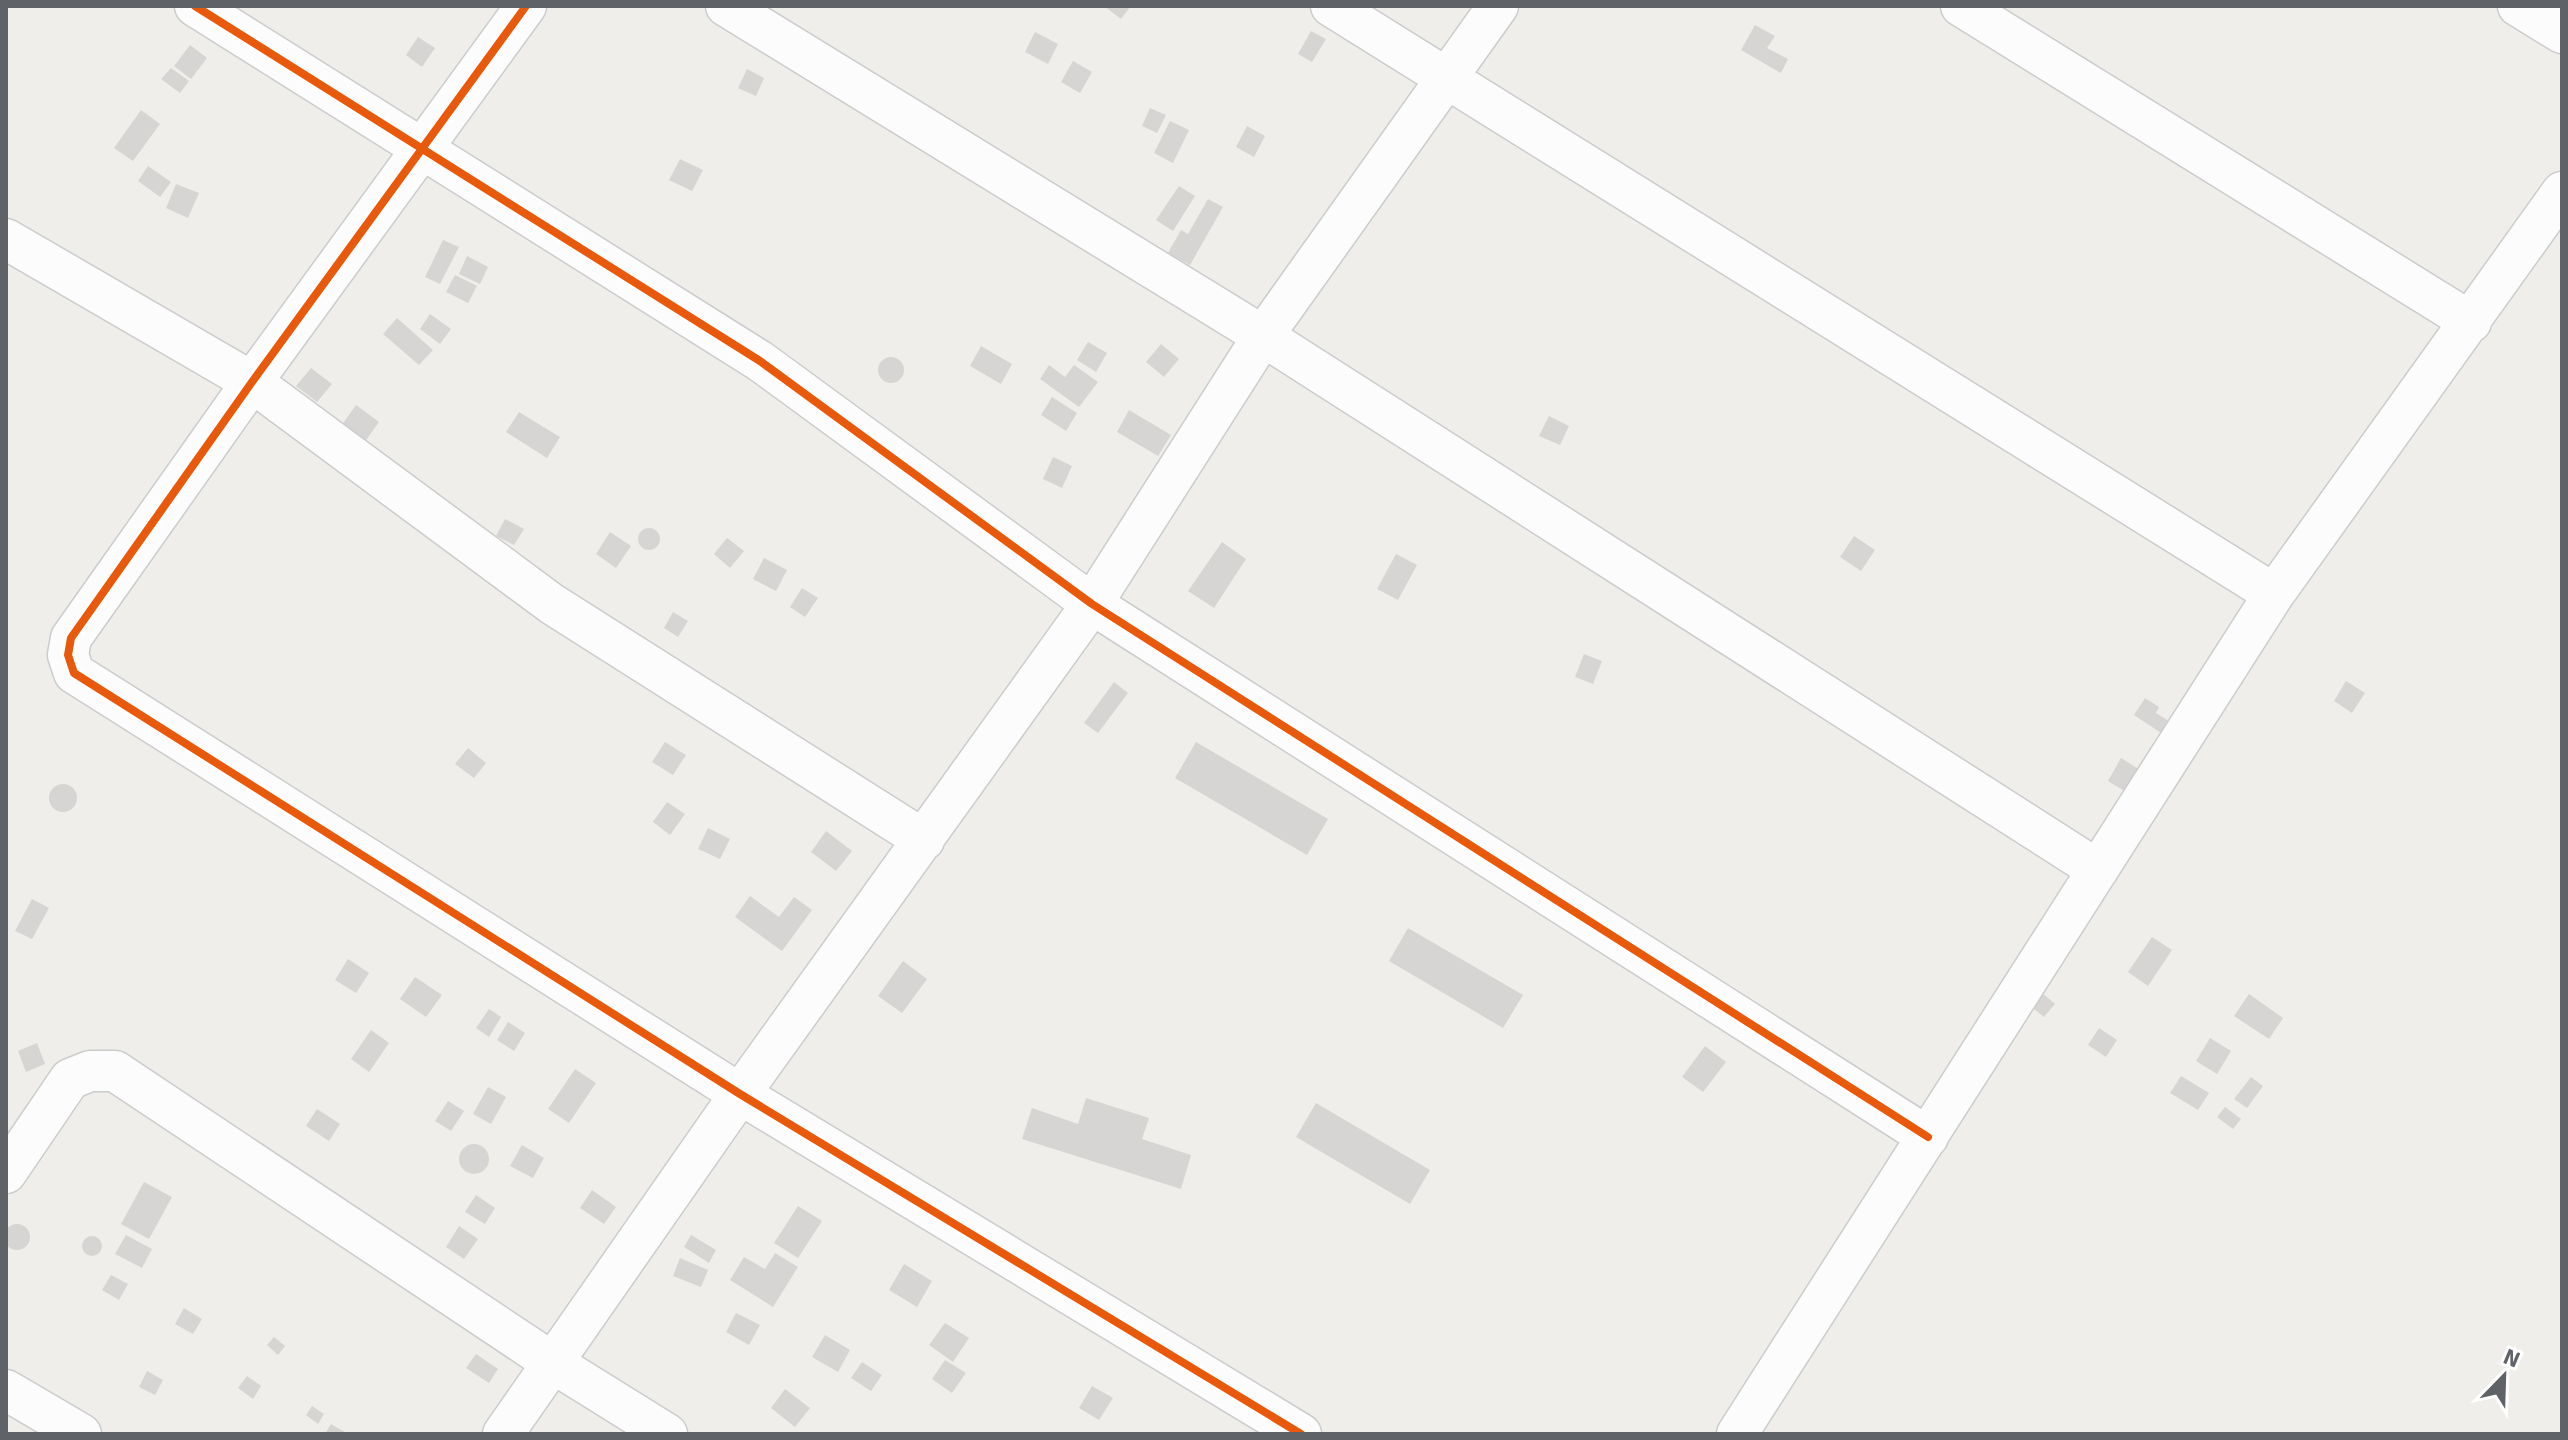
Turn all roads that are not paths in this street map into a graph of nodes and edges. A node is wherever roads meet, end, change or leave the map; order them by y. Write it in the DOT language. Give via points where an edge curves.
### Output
graph roads {
  1 [pos="195,6"];
  2 [pos="526,6"];
  3 [pos="726,6"];
  4 [pos="1331,6"];
  5 [pos="1498,6"];
  6 [pos="1961,6"];
  7 [pos="2518,6"];
  8 [pos="2562,33"];
  9 [pos="1446,76"];
  10 [pos="419,150"];
  11 [pos="2562,192"];
  12 [pos="6,239"];
  13 [pos="2471,322"];
  14 [pos="1263,336"];
  15 [pos="252,382"];
  16 [pos="2274,594"];
  17 [pos="1092,604"];
  18 [pos="924,840"];
  19 [pos="2098,870"];
  20 [pos="740,1094"];
  21 [pos="1928,1137"];
  22 [pos="6,1173"];
  23 [pos="553,1363"];
  24 [pos="6,1390"];
  25 [pos="81,1434"];
  26 [pos="503,1434"];
  27 [pos="667,1434"];
  28 [pos="1301,1434"];
  29 [pos="1737,1434"];
  1 -- 10 [label="street"];
  2 -- 10 [label="street"];
  3 -- 14 [label="street"];
  4 -- 9 [label="street"];
  5 -- 9 [label="street"];
  6 -- 13 [label="street"];
  7 -- 8 [label="street"];
  9 -- 14 [label="street"];
  9 -- 16 [label="street"];
  10 -- 15 [label="street"];
  10 -- 17 [label="street" via="760,361"];
  11 -- 13 [label="street"];
  12 -- 15 [label="street"];
  13 -- 16 [label="street"];
  14 -- 17 [label="street"];
  14 -- 19 [label="street"];
  15 -- 18 [label="street" via="552,604"];
  15 -- 20 [label="street" via="71,638 68,655 74,673"];
  16 -- 19 [label="street"];
  17 -- 18 [label="street"];
  17 -- 21 [label="street"];
  18 -- 20 [label="street"];
  19 -- 21 [label="street"];
  20 -- 23 [label="street"];
  20 -- 28 [label="street"];
  21 -- 29 [label="street"];
  22 -- 23 [label="street" via="70,1079 90,1071 115,1071"];
  23 -- 26 [label="street"];
  23 -- 27 [label="street"];
  24 -- 25 [label="street"];
}
